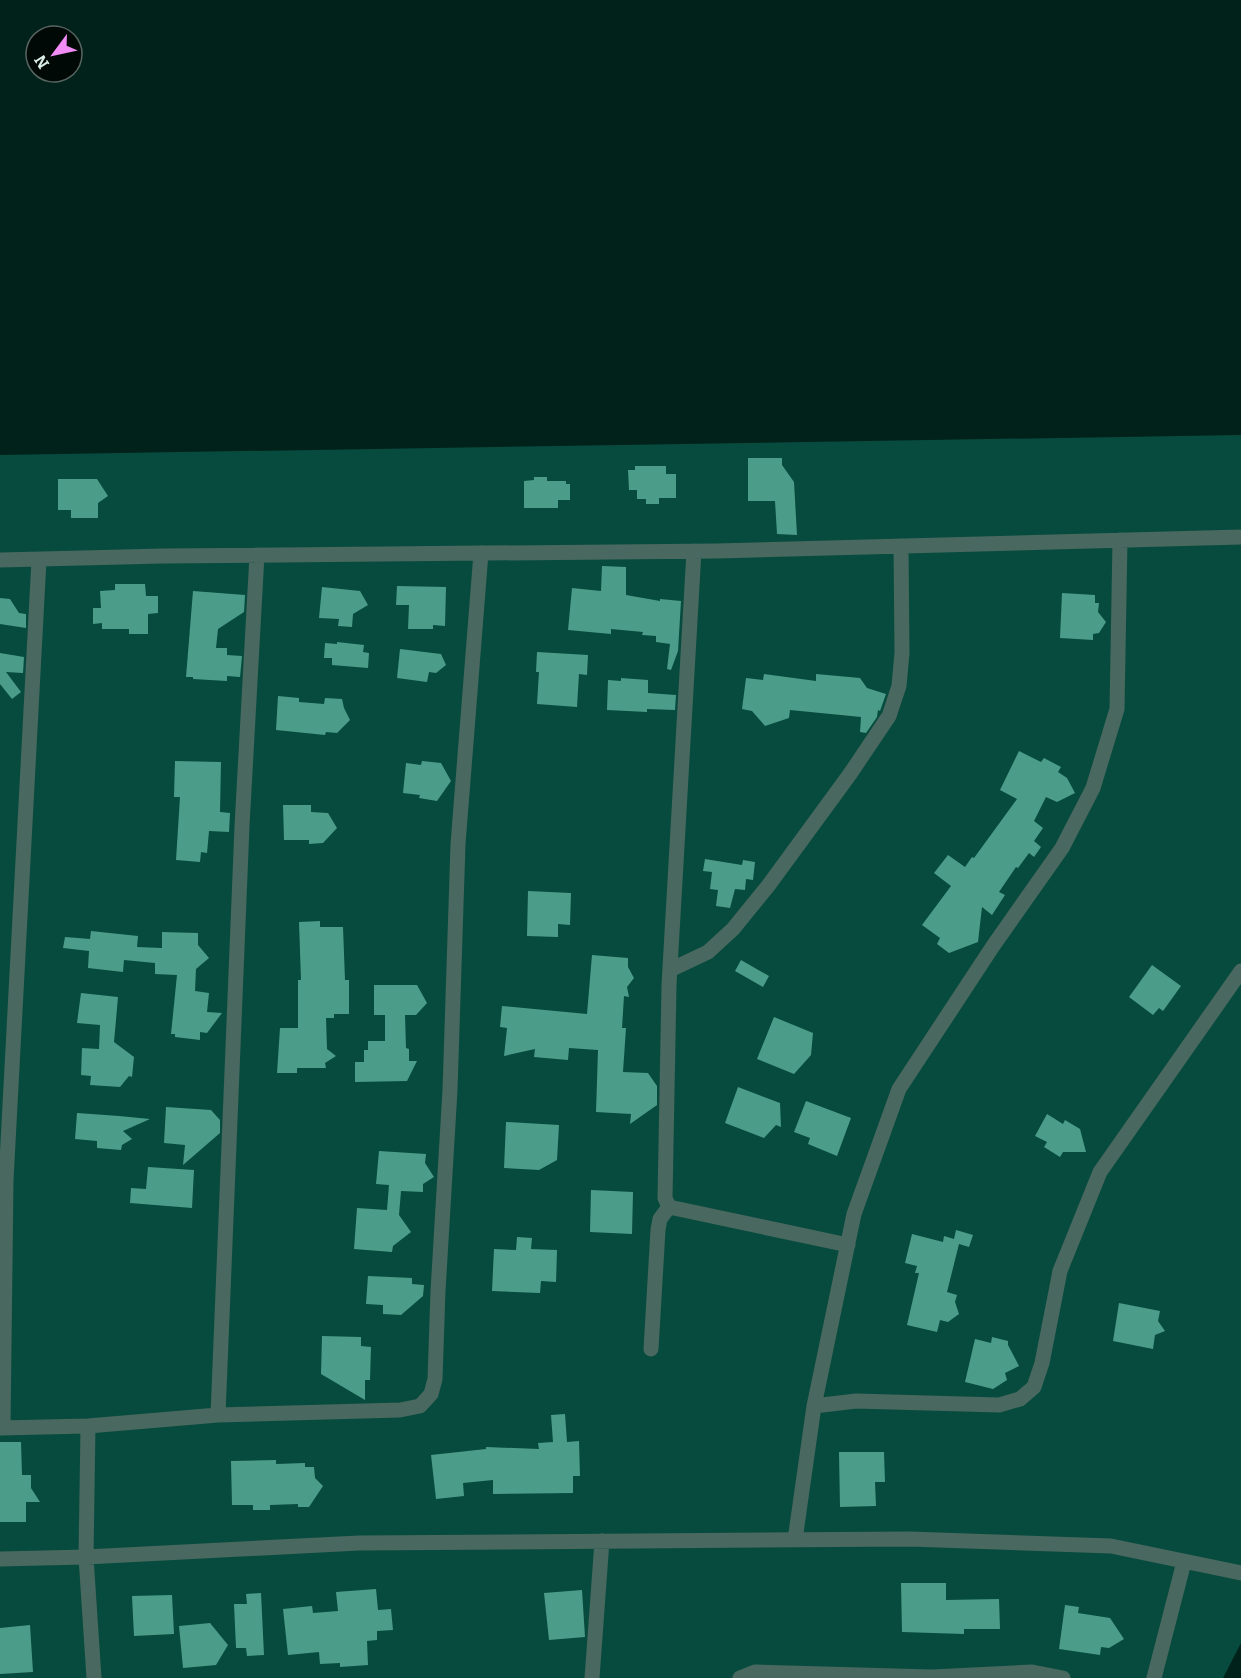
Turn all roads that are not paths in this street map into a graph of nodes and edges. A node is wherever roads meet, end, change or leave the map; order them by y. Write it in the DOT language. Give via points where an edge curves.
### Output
graph roads {
  1 [pos="1241,537"];
  2 [pos="1120,540"];
  3 [pos="901,546"];
  4 [pos="694,551"];
  5 [pos="481,553"];
  6 [pos="256,555"];
  7 [pos="0,560"];
  8 [pos="39,560"];
  9 [pos="670,970"];
  10 [pos="1241,971"];
  11 [pos="669,1207"];
  12 [pos="848,1245"];
  13 [pos="651,1349"];
  14 [pos="814,1406"];
  15 [pos="218,1415"];
  16 [pos="88,1426"];
  17 [pos="2,1428"];
  18 [pos="795,1540"];
  19 [pos="602,1541"];
  20 [pos="86,1557"];
  21 [pos="0,1559"];
  22 [pos="1184,1562"];
  23 [pos="1241,1573"];
  24 [pos="932,1677"];
  25 [pos="94,1678"];
  26 [pos="592,1678"];
  27 [pos="740,1678"];
  28 [pos="1062,1678"];
  29 [pos="1154,1678"];
  1 -- 2 [label="street"];
  2 -- 3 [label="street"];
  2 -- 12 [label="street" via="1117,709 1093,788 1062,848 899,1089 854,1214"];
  3 -- 4 [label="street"];
  3 -- 9 [label="street" via="902,653 899,686 889,716 733,929 708,952"];
  4 -- 5 [label="street"];
  4 -- 9 [label="street"];
  5 -- 6 [label="street"];
  5 -- 15 [label="street" via="458,844 450,1090 435,1379 431,1394 420,1406 400,1410"];
  6 -- 8 [label="street"];
  6 -- 15 [label="street"];
  7 -- 8 [label="street"];
  8 -- 17 [label="street" via="6,1180"];
  9 -- 11 [label="street" via="665,1198"];
  10 -- 14 [label="street" via="1100,1172 1060,1271 1034,1387 1020,1399 999,1405 856,1401"];
  11 -- 12 [label="street"];
  11 -- 13 [label="street" via="658,1230"];
  12 -- 14 [label="street"];
  14 -- 18 [label="street"];
  15 -- 16 [label="street"];
  16 -- 17 [label="street"];
  16 -- 20 [label="street"];
  18 -- 19 [label="street"];
  18 -- 22 [label="street" via="910,1539 1111,1546"];
  19 -- 20 [label="street" via="359,1543"];
  19 -- 26 [label="street"];
  20 -- 21 [label="street"];
  20 -- 25 [label="street"];
  22 -- 23 [label="street"];
  22 -- 29 [label="street"];
  24 -- 27 [label="street" via="755,1672"];
  24 -- 28 [label="street" via="1032,1672"];
}
